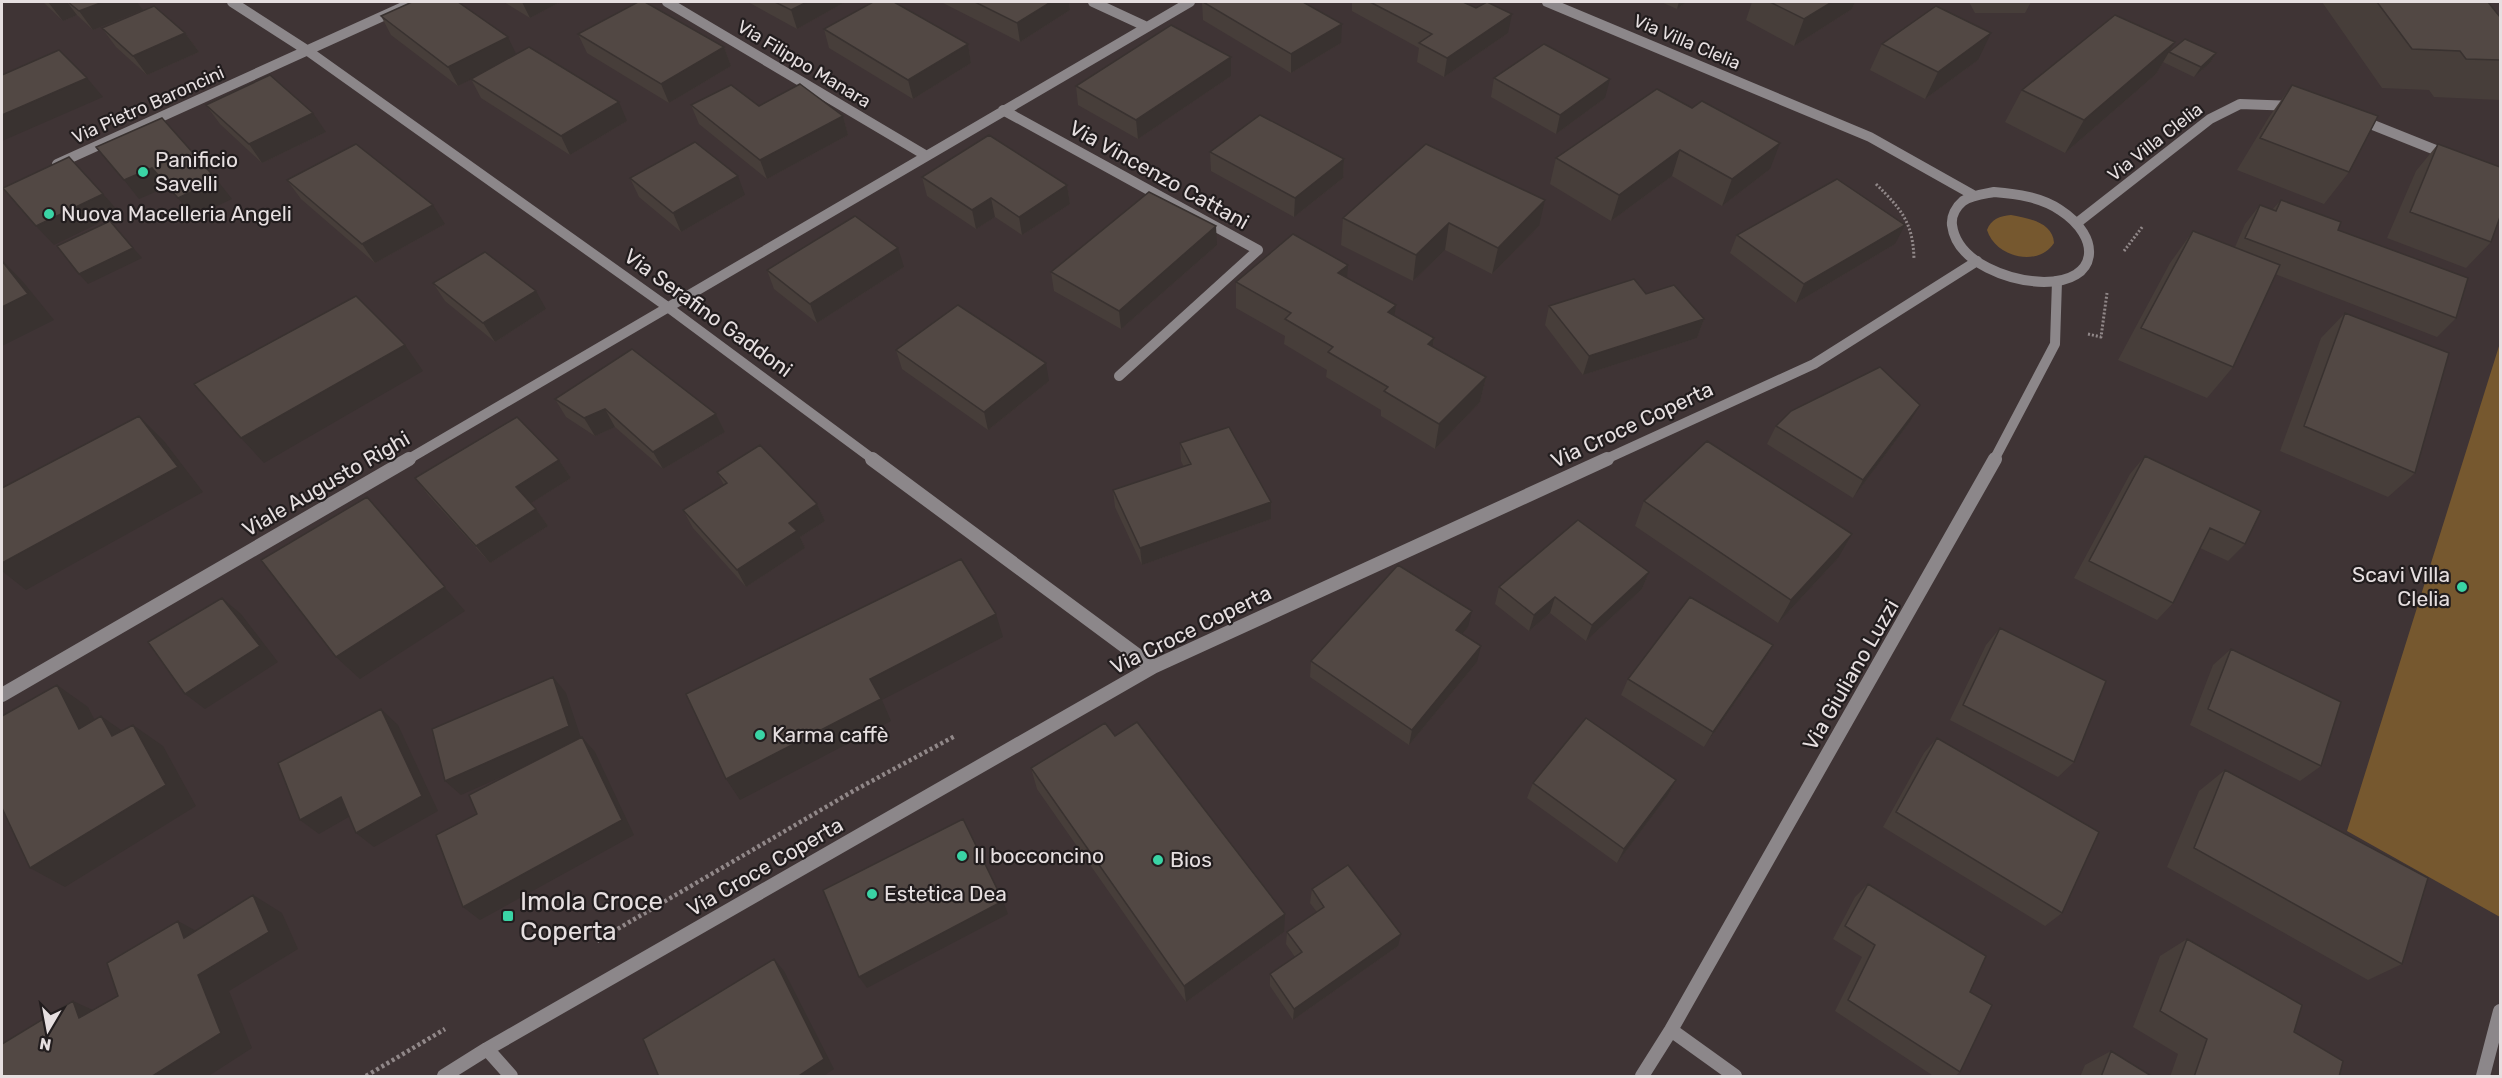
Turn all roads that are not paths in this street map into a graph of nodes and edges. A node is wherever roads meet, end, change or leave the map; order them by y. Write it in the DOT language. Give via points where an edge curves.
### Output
graph roads {
  1 [pos="232,2"];
  2 [pos="414,2"];
  3 [pos="667,2"];
  4 [pos="1094,2"];
  5 [pos="1190,2"];
  6 [pos="1547,2"];
  7 [pos="1148,27"];
  8 [pos="308,51"];
  9 [pos="2306,108"];
  10 [pos="1003,110"];
  11 [pos="2350,116"];
  12 [pos="925,155"];
  13 [pos="2458,158"];
  14 [pos="44,171"];
  15 [pos="1975,196"];
  16 [pos="2077,223"];
  17 [pos="1977,261"];
  18 [pos="2057,281"];
  19 [pos="669,308"];
  20 [pos="1119,376"];
  21 [pos="1153,667"];
  22 [pos="2,695"];
  23 [pos="2500,1011"];
  24 [pos="1671,1030"];
  25 [pos="487,1049"];
  26 [pos="444,1077"];
  27 [pos="511,1077"];
  28 [pos="1642,1077"];
  29 [pos="1735,1077"];
  30 [pos="2483,1077"];
  1 -- 8 [label="street, Via Serafino Gaddoni"];
  2 -- 8 [label="street, Via Pietro Baroncini"];
  3 -- 12 [label="street, Via Filippo Manara"];
  4 -- 7 [label="street"];
  5 -- 7 [label="street"];
  6 -- 15 [label="street, Via Villa Clelia" via="1870,137"];
  7 -- 10 [label="street"];
  8 -- 14 [label="street, Via Pietro Baroncini"];
  8 -- 19 [label="street, Via Serafino Gaddoni"];
  9 -- 16 [label="street, Via Villa Clelia" via="2240,104 2210,119"];
  10 -- 12 [label="street"];
  10 -- 20 [label="street, Via Vincenzo Cattani" via="1258,250"];
  11 -- 13 [label="street"];
  12 -- 19 [label="street"];
  15 -- 16 [label="street" via="1994,192 2028,196 2060,210"];
  15 -- 17 [label="street" via="1960,204 1952,216 1953,231 1961,246"];
  16 -- 18 [label="street" via="2088,237 2091,252 2087,265 2076,275"];
  17 -- 18 [label="street" via="2016,278"];
  17 -- 21 [label="street, Via Croce Coperta" via="1814,364"];
  18 -- 24 [label="street, Via Giuliano Luzzi" via="2055,344 1989,470"];
  19 -- 21 [label="street, Via Serafino Gaddoni"];
  19 -- 22 [label="street, Viale Augusto Righi"];
  21 -- 25 [label="street, Via Croce Coperta"];
  23 -- 30 [label="street"];
  24 -- 28 [label="street, Via Giuliano Luzzi"];
  24 -- 29 [label="street"];
  25 -- 26 [label="street, Via Croce Coperta"];
  25 -- 27 [label="street"];
}
